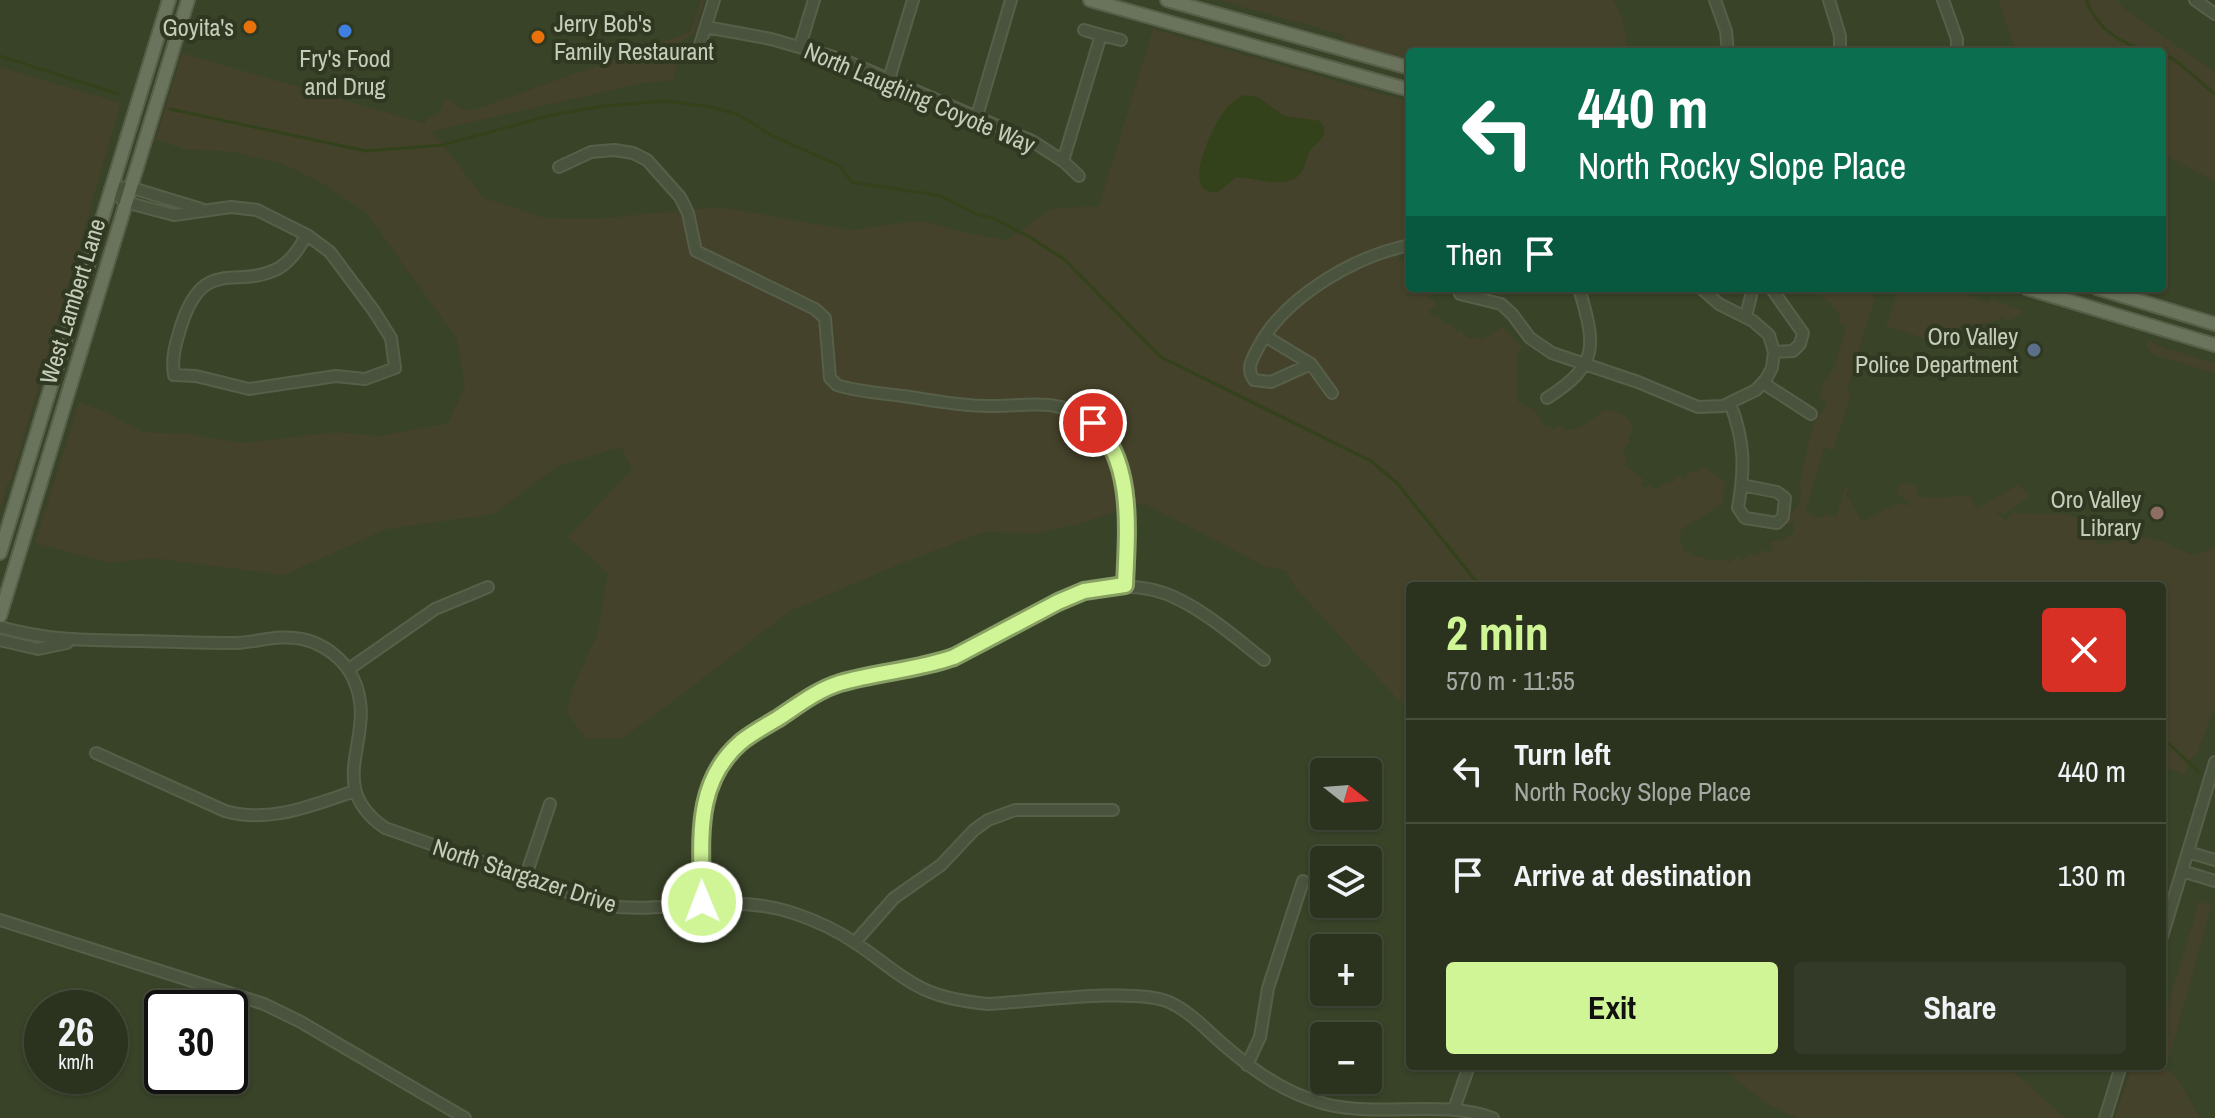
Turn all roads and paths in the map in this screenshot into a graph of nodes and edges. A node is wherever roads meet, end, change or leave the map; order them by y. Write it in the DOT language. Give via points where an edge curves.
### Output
graph roads {
  1 [pos="169,0"];
  2 [pos="188,0"];
  3 [pos="714,0"];
  4 [pos="814,0"];
  5 [pos="913,0"];
  6 [pos="1011,0"];
  7 [pos="1090,0"];
  8 [pos="1167,0"];
  9 [pos="1715,0"];
  10 [pos="1829,0"];
  11 [pos="1943,0"];
  12 [pos="2195,0"];
  13 [pos="1195,8"];
  14 [pos="2215,14"];
  15 [pos="706,27"];
  16 [pos="1189,28"];
  17 [pos="1084,30"];
  18 [pos="1101,35"];
  19 [pos="1121,40"];
  20 [pos="800,46"];
  21 [pos="1728,48"];
  22 [pos="1840,48"];
  23 [pos="1956,48"];
  24 [pos="698,51"];
  25 [pos="1406,67"];
  26 [pos="889,79"];
  27 [pos="1406,89"];
  28 [pos="977,116"];
  29 [pos="1063,161"];
  30 [pos="559,167"];
  31 [pos="1079,176"];
  32 [pos="129,187"];
  33 [pos="110,189"];
  34 [pos="125,202"];
  35 [pos="203,209"];
  36 [pos="307,235"];
  37 [pos="1406,246"];
  38 [pos="1580,292"];
  39 [pos="1706,292"];
  40 [pos="1750,292"];
  41 [pos="1774,292"];
  42 [pos="2039,292"];
  43 [pos="2110,292"];
  44 [pos="1460,294"];
  45 [pos="1746,316"];
  46 [pos="2215,324"];
  47 [pos="1265,336"];
  48 [pos="2215,345"];
  49 [pos="1774,352"];
  50 [pos="1311,364"];
  51 [pos="1585,364"];
  52 [pos="1763,383"];
  53 [pos="1332,393"];
  54 [pos="1547,398"];
  55 [pos="1730,403"];
  56 [pos="1811,414"];
  57 [pos="1742,485"];
  58 [pos="0,553"];
  59 [pos="1125,585"];
  60 [pos="488,587"];
  61 [pos="0,616"];
  62 [pos="0,627"];
  63 [pos="0,640"];
  64 [pos="81,640"];
  65 [pos="1264,660"];
  66 [pos="349,669"];
  67 [pos="96,753"];
  68 [pos="2215,762"];
  69 [pos="355,791"];
  70 [pos="550,804"];
  71 [pos="1113,810"];
  72 [pos="2188,852"];
  73 [pos="2215,860"];
  74 [pos="2182,871"];
  75 [pos="525,878"];
  76 [pos="1303,881"];
  77 [pos="2215,881"];
  78 [pos="702,902"];
  79 [pos="2166,919"];
  80 [pos="0,920"];
  81 [pos="855,942"];
  82 [pos="1247,1065"];
  83 [pos="1468,1070"];
  84 [pos="2120,1070"];
  85 [pos="1454,1109"];
  86 [pos="465,1118"];
  87 [pos="1493,1118"];
  88 [pos="2105,1118"];
  1 -- 33 [label="main road, West Lambert Lane"];
  2 -- 32 [label="main road, West Lambert Lane"];
  3 -- 15 [label="street"];
  4 -- 20 [label="street"];
  5 -- 26 [label="street"];
  6 -- 28 [label="street"];
  7 -- 16 [label="main road"];
  8 -- 13 [label="main road"];
  9 -- 21 [label="street"];
  10 -- 22 [label="street"];
  11 -- 23 [label="street"];
  12 -- 14 [label="street"];
  13 -- 16 [label="main road"];
  13 -- 25 [label="main road"];
  15 -- 20 [label="street, North Laughing Coyote Way"];
  15 -- 24 [label="street"];
  16 -- 27 [label="main road"];
  17 -- 18 [label="street"];
  18 -- 19 [label="street"];
  18 -- 29 [label="street"];
  20 -- 26 [label="street, North Laughing Coyote Way"];
  26 -- 28 [label="street, North Laughing Coyote Way"];
  28 -- 29 [label="street, North Laughing Coyote Way"];
  29 -- 31 [label="street, North Laughing Coyote Way"];
  30 -- 59 [label="street" via="591,152 614,150 647,160 680,197 696,251 825,318 830,378 837,385 969,405 1054,406 1093,423 1117,457 1127,521"];
  32 -- 33 [label="street"];
  32 -- 34 [label="main road, West Lambert Lane"];
  32 -- 35 [label="street"];
  33 -- 34 [label="street"];
  33 -- 58 [label="main road, West Lambert Lane"];
  34 -- 35 [label="street" via="174,215"];
  34 -- 61 [label="main road, West Lambert Lane"];
  35 -- 36 [label="street" via="257,210"];
  36 -- 36 [label="street" via="294,256 279,267 213,281 199,292 184,316 173,351 174,375 249,389 336,376 365,379 395,368 391,338 374,311 330,252"];
  37 -- 47 [label="street" via="1376,255 1310,289"];
  38 -- 51 [label="street" via="1591,335"];
  39 -- 45 [label="street"];
  40 -- 45 [label="street"];
  41 -- 49 [label="street" via="1803,333 1793,351"];
  42 -- 48 [label="main road"];
  43 -- 46 [label="main road"];
  44 -- 51 [label="street" via="1501,304 1530,338 1552,353"];
  45 -- 49 [label="street" via="1769,335"];
  47 -- 50 [label="street"];
  47 -- 50 [label="street" via="1250,364 1254,380 1271,382"];
  49 -- 52 [label="street"];
  50 -- 53 [label="street"];
  51 -- 54 [label="street" via="1580,374"];
  51 -- 55 [label="street" via="1698,407"];
  52 -- 55 [label="street"];
  52 -- 56 [label="street"];
  55 -- 57 [label="street" via="1741,432"];
  57 -- 57 [label="street" via="1738,508 1745,518 1777,523 1783,517 1785,498"];
  59 -- 65 [label="street" via="1179,600"];
  59 -- 78 [label="street" via="1084,591 932,665 839,683 742,741 706,794"];
  60 -- 66 [label="street" via="435,609"];
  62 -- 64 [label="street" via="40,638"];
  63 -- 64 [label="street" via="38,649"];
  64 -- 66 [label="street" via="239,643 294,637 317,643"];
  66 -- 69 [label="street" via="363,723 353,762"];
  67 -- 69 [label="street" via="242,816 277,815"];
  68 -- 72 [label="street"];
  69 -- 75 [label="street, North Stargazer Drive" via="364,809 385,828"];
  70 -- 75 [label="street"];
  71 -- 81 [label="street" via="1001,813 894,898"];
  72 -- 73 [label="street"];
  72 -- 74 [label="street"];
  74 -- 77 [label="street"];
  74 -- 79 [label="street"];
  75 -- 78 [label="street, North Stargazer Drive" via="607,906"];
  76 -- 82 [label="street" via="1268,988 1260,1037"];
  78 -- 81 [label="street, North Stargazer Drive" via="774,907"];
  80 -- 86 [label="street" via="264,1004"];
  81 -- 82 [label="street, North Stargazer Drive" via="928,991 967,1002 1154,997 1181,1009"];
  82 -- 85 [label="street, North Stargazer Drive" via="1288,1092 1325,1104 1363,1111"];
  83 -- 85 [label="street"];
  84 -- 88 [label="street"];
  85 -- 87 [label="street, North Stargazer Drive"];
}
